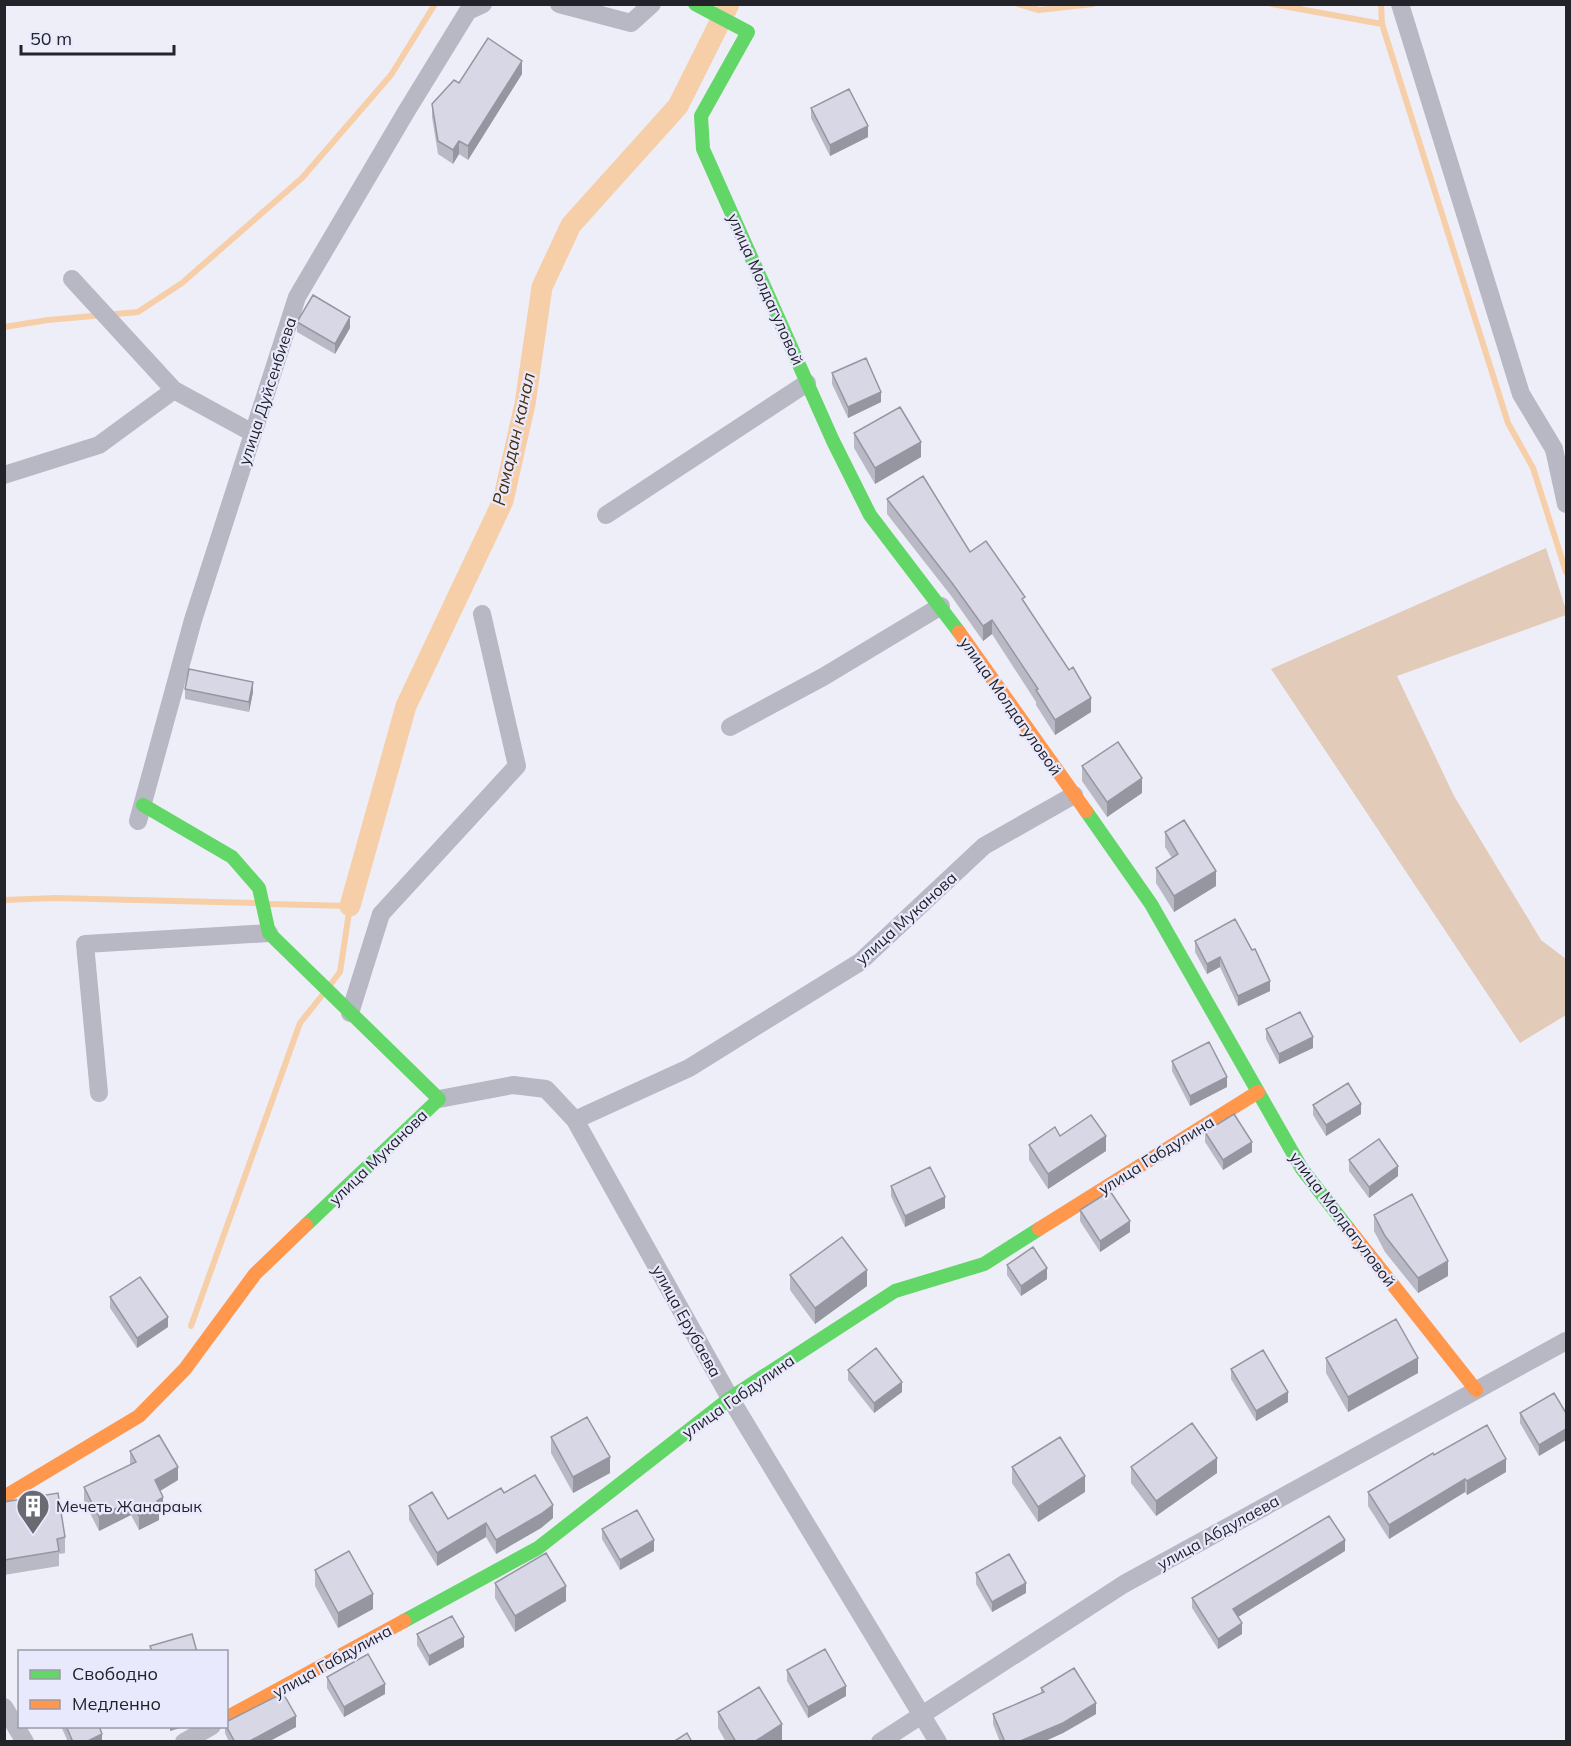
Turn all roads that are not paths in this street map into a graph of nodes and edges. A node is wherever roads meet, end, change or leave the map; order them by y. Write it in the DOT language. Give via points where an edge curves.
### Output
graph roads {
  1 [pos="559,4"];
  2 [pos="652,4"];
  3 [pos="696,4"];
  4 [pos="1400,4"];
  5 [pos="470,7"];
  6 [pos="72,279"];
  7 [pos="807,383"];
  8 [pos="174,390"];
  9 [pos="253,433"];
  10 [pos="4,475"];
  11 [pos="1566,504"];
  12 [pos="606,515"];
  13 [pos="940,606"];
  14 [pos="482,614"];
  15 [pos="730,727"];
  16 [pos="1074,795"];
  17 [pos="141,813"];
  18 [pos="269,933"];
  19 [pos="350,1013"];
  20 [pos="1258,1092"];
  21 [pos="99,1093"];
  22 [pos="439,1099"];
  23 [pos="575,1120"];
  24 [pos="1566,1341"];
  25 [pos="1476,1390"];
  26 [pos="730,1398"];
  27 [pos="4,1497"];
  28 [pos="4,1707"];
  29 [pos="921,1716"];
  30 [pos="228,1717"];
  31 [pos="208,1728"];
  32 [pos="25,1742"];
  33 [pos="184,1742"];
  34 [pos="880,1742"];
  35 [pos="938,1742"];
  1 -- 2 [label="street" via="631,23"];
  3 -- 7 [label="street, улица Молдагуловой" via="748,32 701,116 703,149"];
  4 -- 11 [label="street" via="1521,394 1554,449"];
  5 -- 9 [label="street, улица Дуйсенбиева" via="297,297"];
  6 -- 8 [label="street"];
  7 -- 12 [label="street"];
  7 -- 13 [label="street, улица Молдагуловой" via="870,515"];
  8 -- 9 [label="street"];
  8 -- 10 [label="street" via="99,445"];
  9 -- 17 [label="street, улица Дуйсенбиева" via="193,620"];
  13 -- 15 [label="street" via="823,677"];
  13 -- 16 [label="street, улица Молдагуловой"];
  14 -- 19 [label="street" via="517,766 381,914"];
  16 -- 20 [label="street, улица Молдагуловой" via="1151,904"];
  16 -- 23 [label="street, улица Муканова" via="984,846 860,962 689,1068"];
  17 -- 18 [label="street" via="232,857 259,888"];
  18 -- 19 [label="street, улица Муканова"];
  18 -- 21 [label="street" via="85,944"];
  19 -- 22 [label="street, улица Муканова"];
  20 -- 25 [label="street, улица Молдагуловой" via="1302,1169"];
  20 -- 26 [label="street, улица Габдулина" via="984,1264 895,1291"];
  22 -- 23 [label="street, улица Ерубаева" via="513,1085 546,1089"];
  22 -- 27 [label="street, улица Муканова" via="255,1274 185,1369 139,1416"];
  23 -- 26 [label="street, улица Ерубаева"];
  24 -- 25 [label="street, улица Абдулаева"];
  25 -- 29 [label="street, улица Абдулаева" via="1124,1584"];
  26 -- 29 [label="street, улица Ерубаева"];
  26 -- 30 [label="street, улица Габдулина" via="538,1548"];
  28 -- 32 [label="street"];
  29 -- 34 [label="street, улица Абдулаева"];
  29 -- 35 [label="street, улица Ерубаева"];
  31 -- 33 [label="street"];
}
